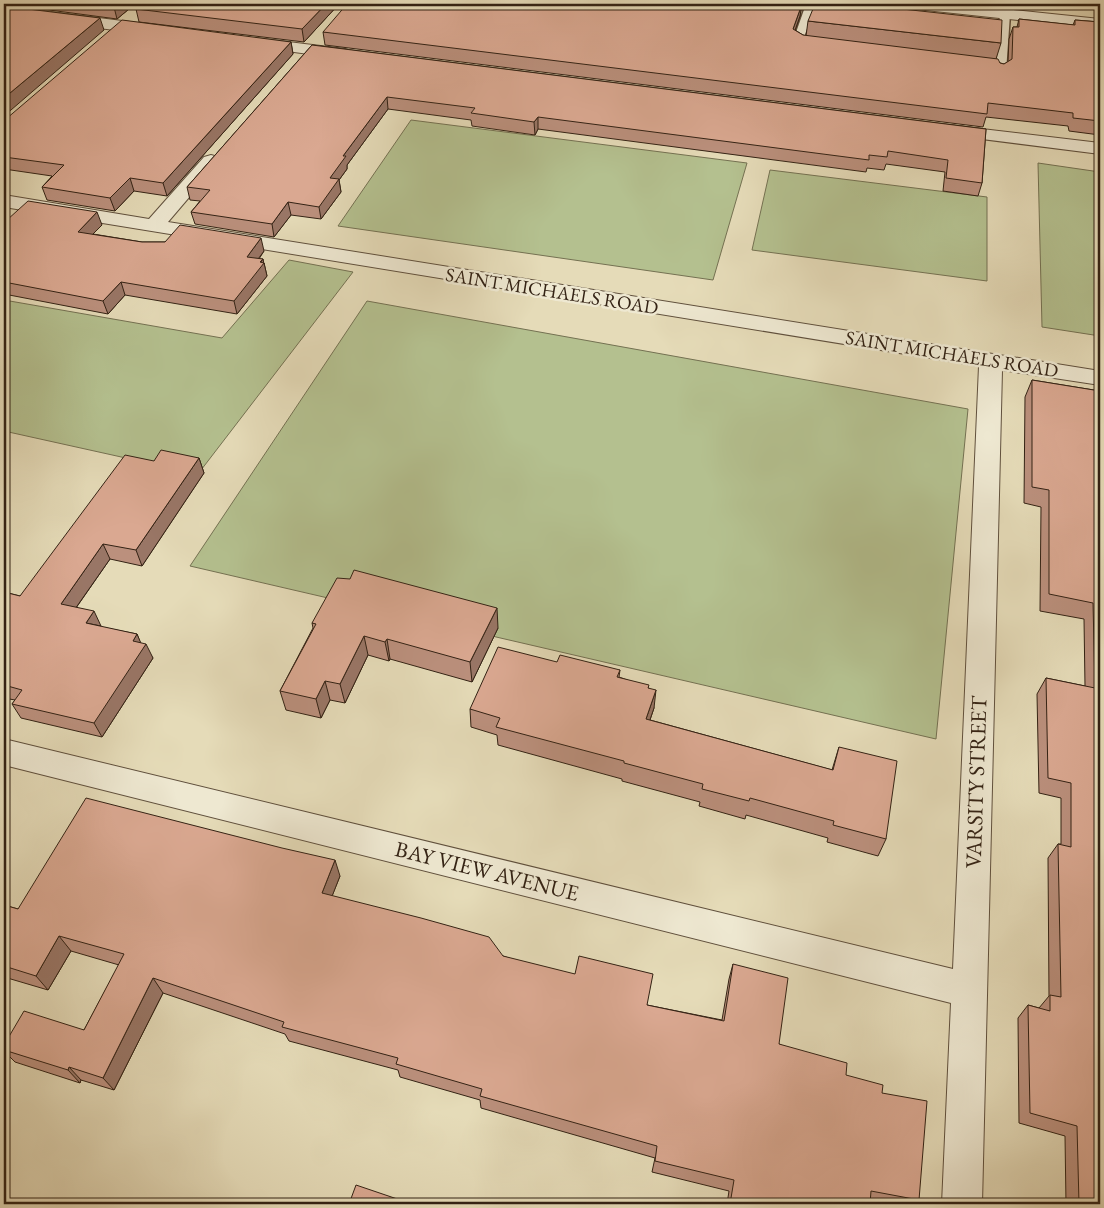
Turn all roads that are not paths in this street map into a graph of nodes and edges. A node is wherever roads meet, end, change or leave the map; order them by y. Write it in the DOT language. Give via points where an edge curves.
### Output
graph roads {
  1 [pos="811,4"];
  2 [pos="916,4"];
  3 [pos="141,9"];
  4 [pos="4,11"];
  5 [pos="1004,14"];
  6 [pos="1100,24"];
  7 [pos="123,26"];
  8 [pos="172,32"];
  9 [pos="108,38"];
  10 [pos="240,41"];
  11 [pos="314,43"];
  12 [pos="824,46"];
  13 [pos="364,56"];
  14 [pos="295,64"];
  15 [pos="998,69"];
  16 [pos="927,128"];
  17 [pos="225,145"];
  18 [pos="1100,149"];
  19 [pos="4,201"];
  20 [pos="154,226"];
  21 [pos="991,360"];
  22 [pos="1100,378"];
  23 [pos="4,752"];
  24 [pos="969,990"];
  25 [pos="962,1204"];
  1 -- 12 [label="lane" via="798,40 804,44"];
  2 -- 5 [label="street"];
  3 -- 7 [label="street"];
  4 -- 7 [label="street"];
  5 -- 6 [label="street"];
  5 -- 15 [label="lane"];
  7 -- 8 [label="street"];
  7 -- 9 [label="street"];
  10 -- 11 [label="street"];
  11 -- 13 [label="street"];
  11 -- 14 [label="street"];
  16 -- 18 [label="street"];
  17 -- 20 [label="street"];
  19 -- 20 [label="street, SAINT MICHAELS ROAD"];
  20 -- 21 [label="street, SAINT MICHAELS ROAD"];
  21 -- 22 [label="street, SAINT MICHAELS ROAD"];
  21 -- 24 [label="street, VARSITY STREET"];
  23 -- 24 [label="street, BAY VIEW AVENUE"];
  24 -- 25 [label="street, VARSITY STREET"];
}
